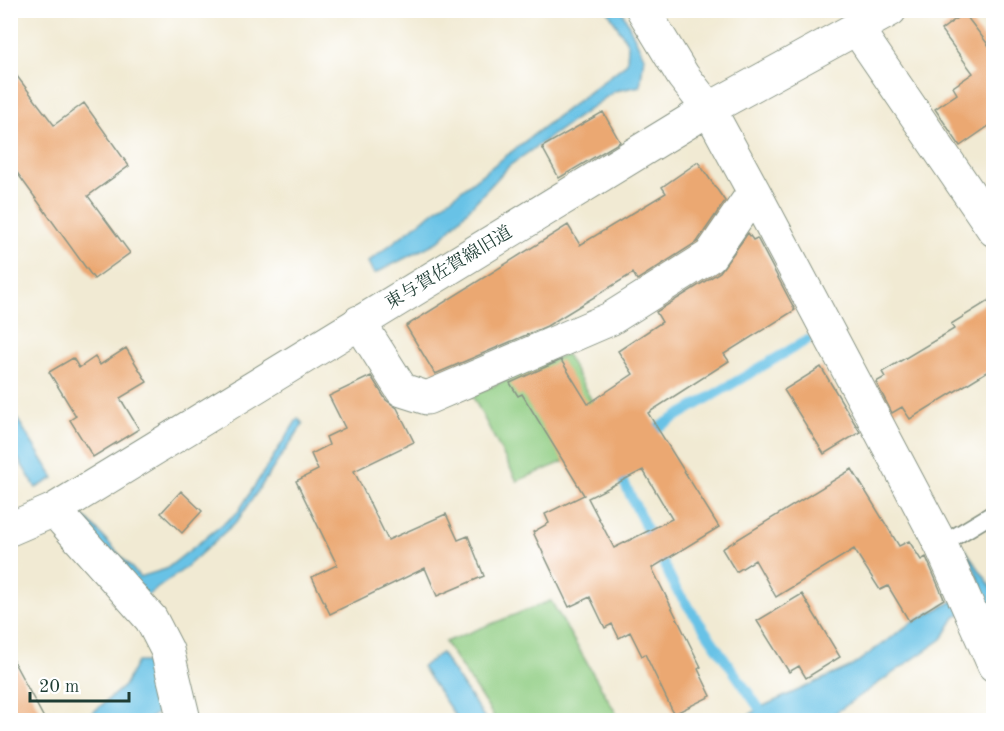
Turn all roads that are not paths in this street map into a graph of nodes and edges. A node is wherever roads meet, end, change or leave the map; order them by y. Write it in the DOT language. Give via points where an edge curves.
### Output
graph roads {
  1 [pos="643,10"];
  2 [pos="890,10"];
  3 [pos="857,29"];
  4 [pos="709,109"];
  5 [pos="754,192"];
  6 [pos="993,230"];
  7 [pos="359,322"];
  8 [pos="54,510"];
  9 [pos="993,513"];
  10 [pos="10,529"];
  11 [pos="941,545"];
  12 [pos="993,664"];
  13 [pos="184,720"];
  1 -- 4 [label="street" via="682,76"];
  2 -- 3 [label="street, 東与賀佐賀線旧道"];
  3 -- 4 [label="street, 東与賀佐賀線旧道"];
  3 -- 6 [label="street"];
  4 -- 5 [label="street"];
  4 -- 7 [label="street, 東与賀佐賀線旧道"];
  5 -- 7 [label="street" via="710,256 620,313 427,398 402,390"];
  5 -- 11 [label="street"];
  7 -- 8 [label="street, 東与賀佐賀線旧道"];
  8 -- 10 [label="street, 東与賀佐賀線旧道"];
  8 -- 13 [label="street" via="151,619 167,650"];
  9 -- 11 [label="lane"];
  11 -- 12 [label="street"];
}
